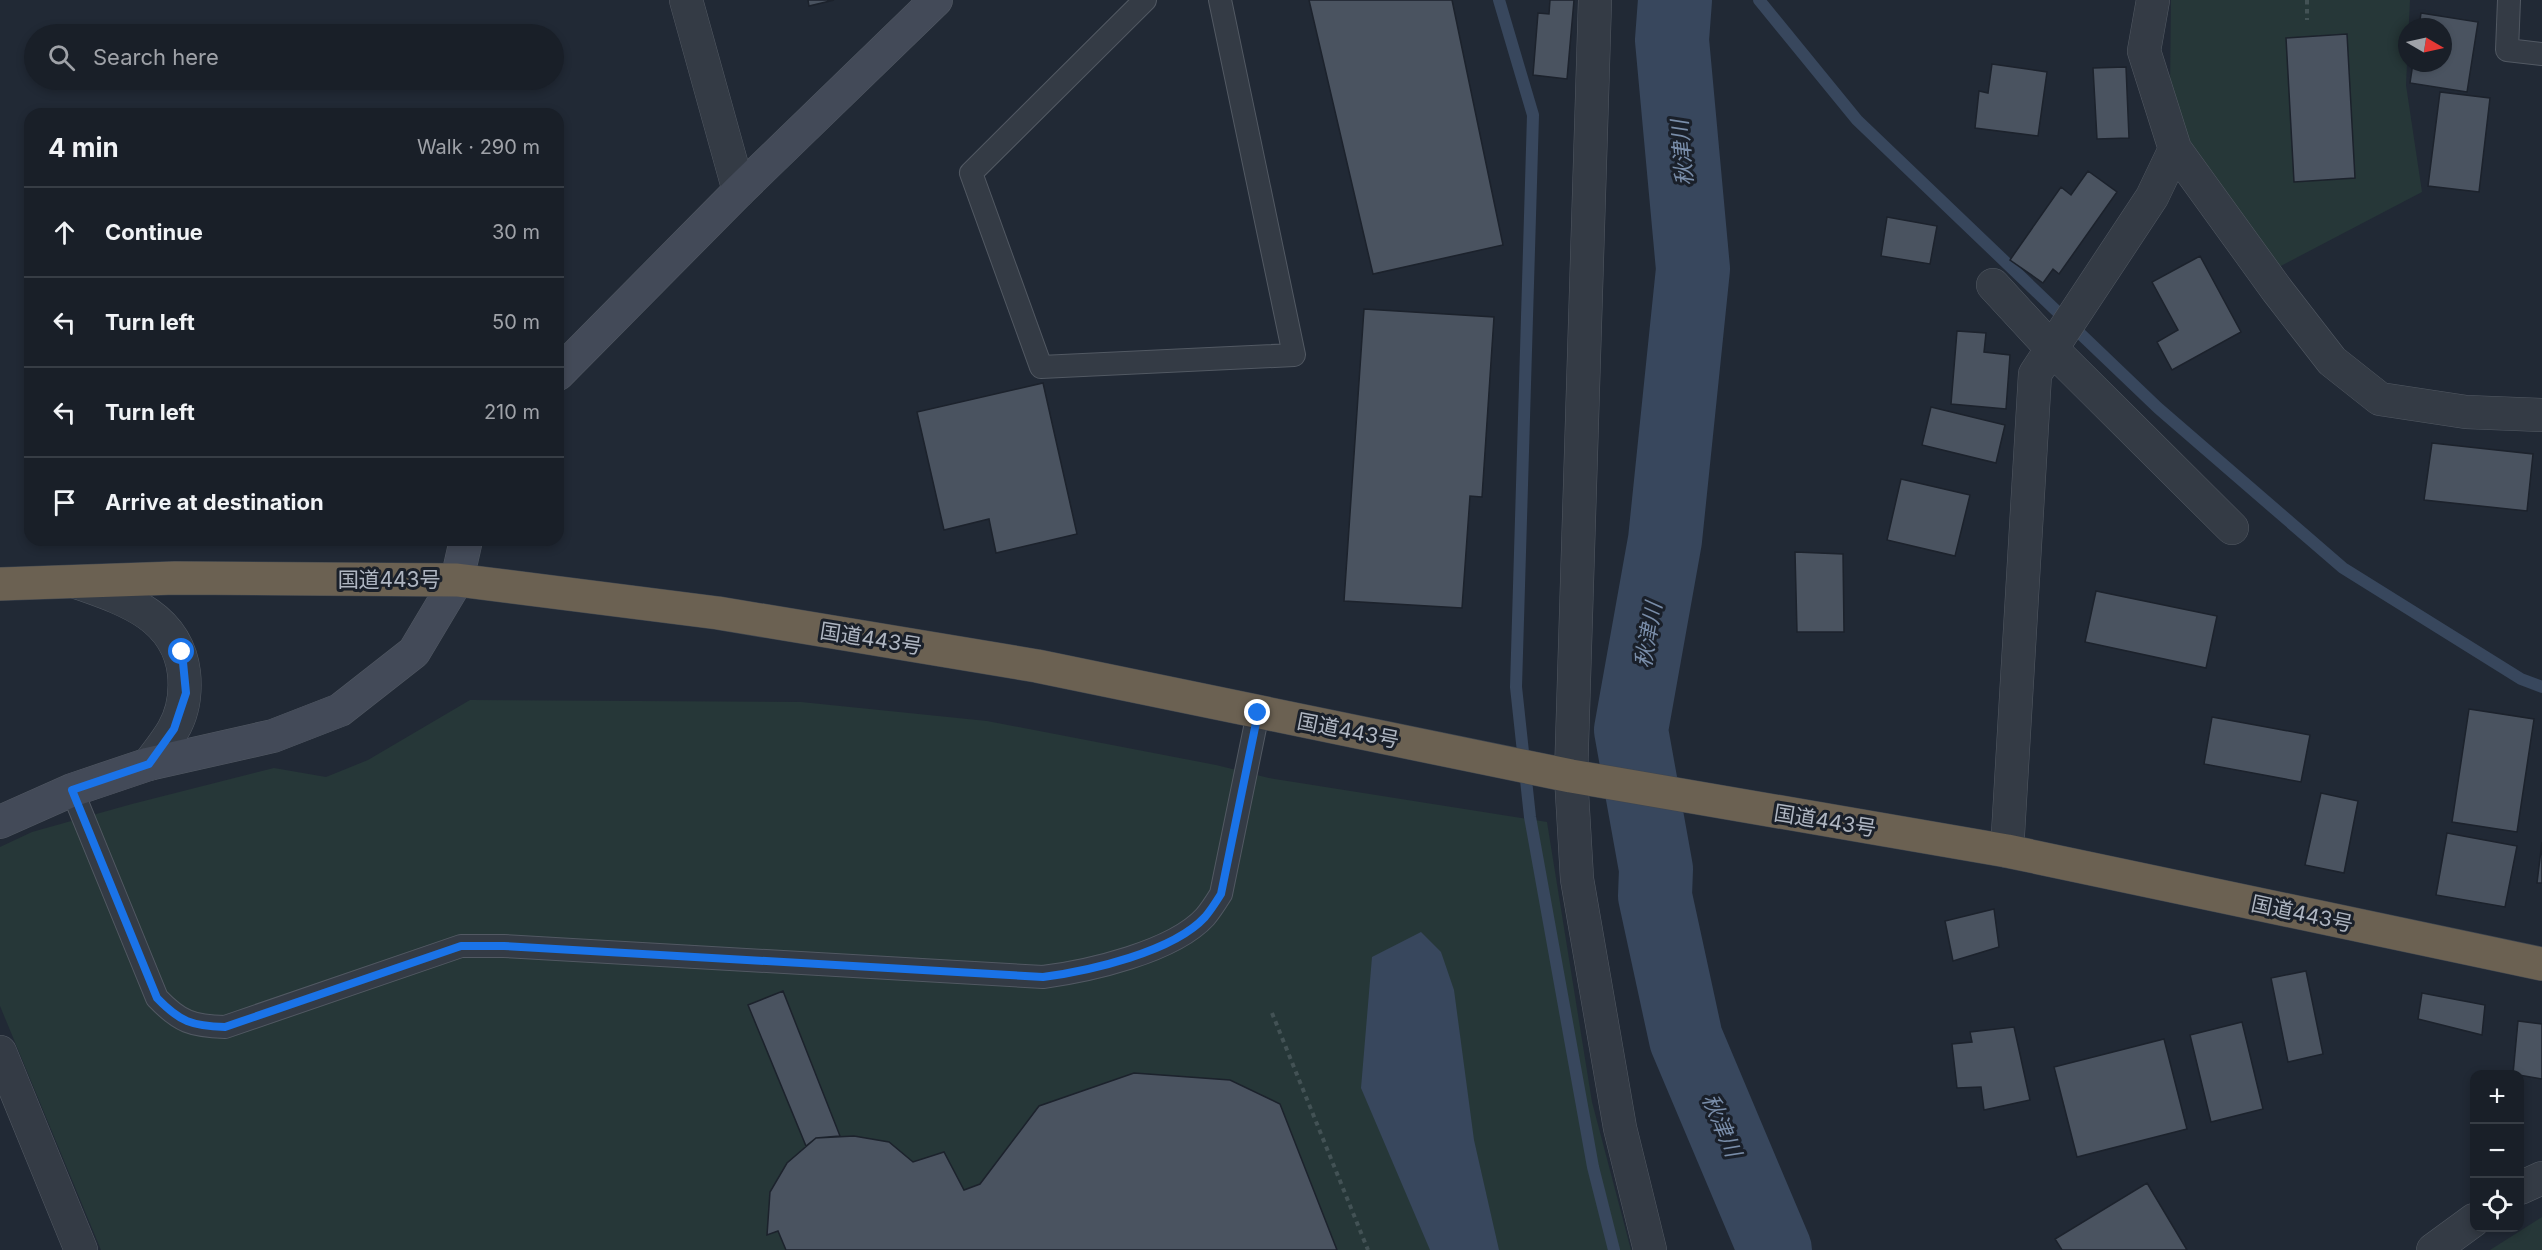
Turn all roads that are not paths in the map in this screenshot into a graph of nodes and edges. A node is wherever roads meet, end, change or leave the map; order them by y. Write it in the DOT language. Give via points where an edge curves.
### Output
graph roads {
  1 [pos="686,0"];
  2 [pos="936,0"];
  3 [pos="1145,0"];
  4 [pos="1220,0"];
  5 [pos="1595,0"];
  6 [pos="2153,0"];
  7 [pos="2509,0"];
  8 [pos="2542,54"];
  9 [pos="2175,149"];
  10 [pos="740,191"];
  11 [pos="1993,285"];
  12 [pos="2060,335"];
  13 [pos="564,368"];
  14 [pos="2542,415"];
  15 [pos="2232,528"];
  16 [pos="465,546"];
  17 [pos="72,580"];
  18 [pos="457,580"];
  19 [pos="0,584"];
  20 [pos="1258,713"];
  21 [pos="149,764"];
  22 [pos="1556,773"];
  23 [pos="72,790"];
  24 [pos="0,822"];
  25 [pos="2007,851"];
  26 [pos="2542,964"];
  27 [pos="0,1052"];
  28 [pos="2542,1178"];
  29 [pos="2524,1186"];
  30 [pos="2470,1224"];
  31 [pos="81,1250"];
  32 [pos="1650,1250"];
  33 [pos="2433,1250"];
  1 -- 10 [label="street"];
  2 -- 10 [label="street"];
  3 -- 4 [label="lane" via="971,173 1041,367 1294,356"];
  5 -- 22 [label="street"];
  6 -- 9 [label="street" via="2144,51"];
  7 -- 8 [label="lane" via="2507,50"];
  9 -- 12 [label="street" via="2152,196"];
  9 -- 14 [label="street" via="2332,361 2380,399 2466,412"];
  10 -- 13 [label="street"];
  11 -- 12 [label="street"];
  12 -- 15 [label="street"];
  12 -- 25 [label="street" via="2035,374"];
  16 -- 18 [label="street"];
  17 -- 18 [label="highway, 国道443号"];
  17 -- 19 [label="highway, 国道443号"];
  17 -- 21 [label="street" via="125,599 166,627 182,652 186,693 174,729"];
  18 -- 20 [label="highway, 国道443号" via="718,613 954,652"];
  18 -- 21 [label="street" via="414,652 340,710 273,736"];
  20 -- 22 [label="highway, 国道443号"];
  20 -- 23 [label="lane" via="1221,894 1205,918 1180,936 1125,959 1043,977 461,946 225,1027 197,1026 174,1016 157,998"];
  21 -- 23 [label="street"];
  22 -- 25 [label="highway, 国道443号"];
  22 -- 32 [label="street" via="1620,1128"];
  23 -- 24 [label="street"];
  25 -- 26 [label="highway, 国道443号"];
  27 -- 31 [label="street"];
  28 -- 29 [label="street"];
  30 -- 33 [label="street"];
}
